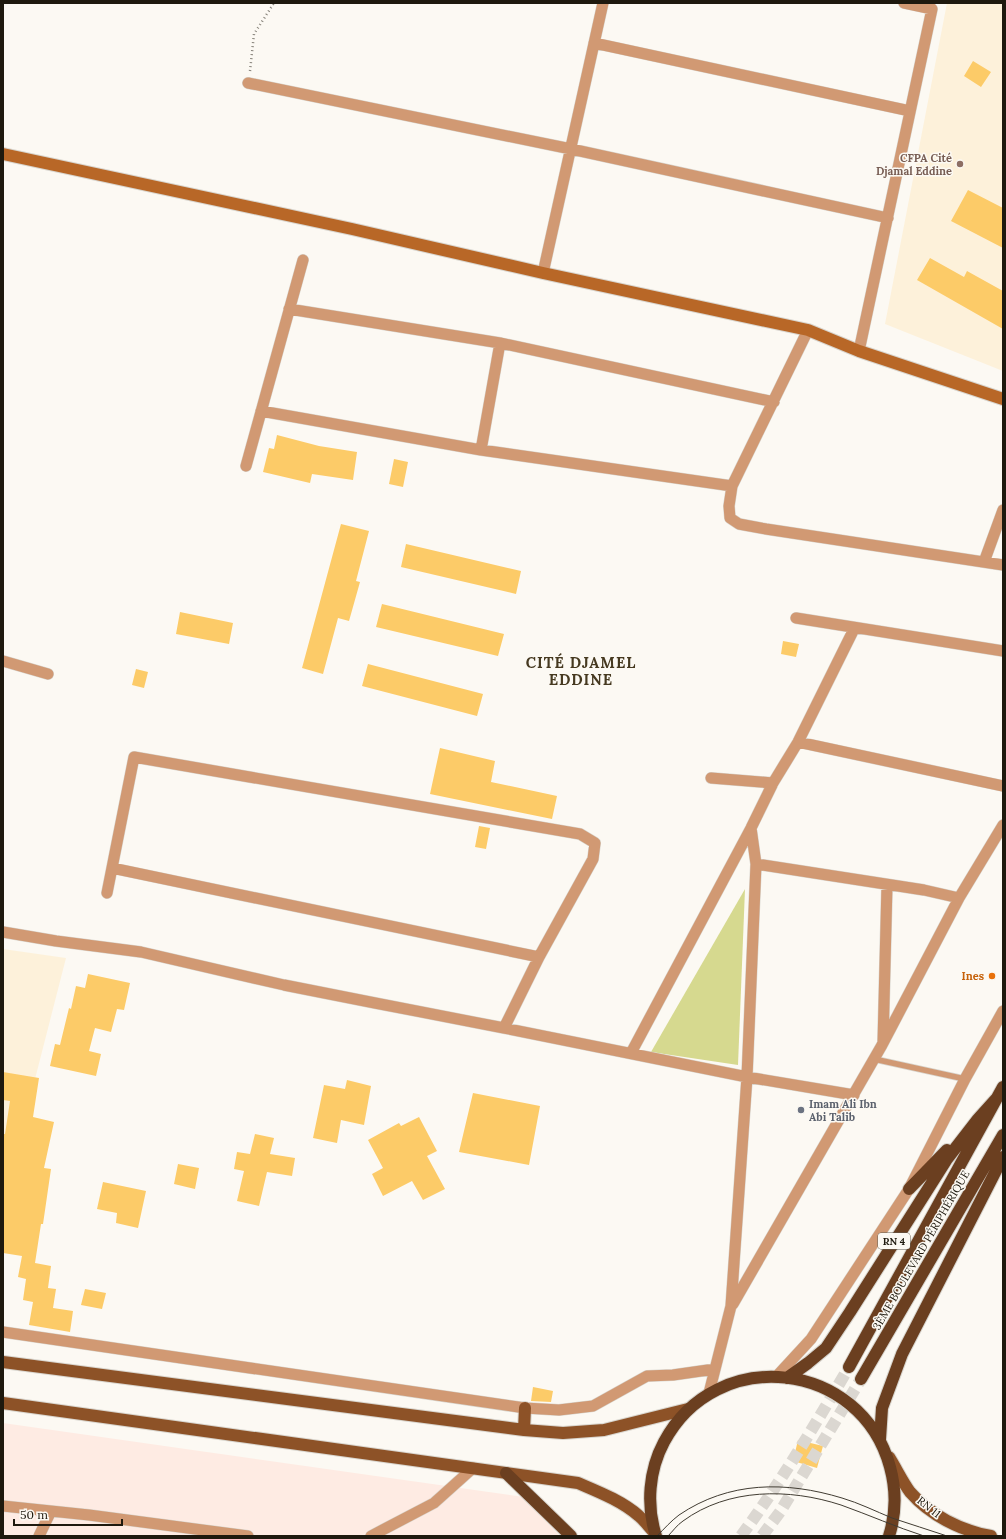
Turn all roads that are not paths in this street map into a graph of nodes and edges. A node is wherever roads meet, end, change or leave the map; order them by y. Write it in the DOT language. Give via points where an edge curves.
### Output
graph roads {
  1 [pos="603,3"];
  2 [pos="904,3"];
  3 [pos="594,43"];
  4 [pos="248,83"];
  5 [pos="910,111"];
  6 [pos="571,149"];
  7 [pos="3,154"];
  8 [pos="888,218"];
  9 [pos="303,260"];
  10 [pos="543,273"];
  11 [pos="289,309"];
  12 [pos="808,330"];
  13 [pos="500,343"];
  14 [pos="859,351"];
  15 [pos="1003,399"];
  16 [pos="774,402"];
  17 [pos="261,411"];
  18 [pos="482,450"];
  19 [pos="246,466"];
  20 [pos="732,486"];
  21 [pos="1003,510"];
  22 [pos="984,562"];
  23 [pos="1003,565"];
  24 [pos="796,618"];
  25 [pos="854,629"];
  26 [pos="1003,651"];
  27 [pos="3,661"];
  28 [pos="48,674"];
  29 [pos="798,742"];
  30 [pos="711,778"];
  31 [pos="773,783"];
  32 [pos="1003,786"];
  33 [pos="751,828"];
  34 [pos="1001,831"];
  35 [pos="756,864"];
  36 [pos="112,868"];
  37 [pos="887,885"];
  38 [pos="107,893"];
  39 [pos="959,898"];
  40 [pos="3,932"];
  41 [pos="539,957"];
  42 [pos="1003,1011"];
  43 [pos="504,1028"];
  44 [pos="882,1045"];
  45 [pos="631,1054"];
  46 [pos="874,1059"];
  47 [pos="747,1077"];
  48 [pos="965,1079"];
  49 [pos="1003,1087"];
  50 [pos="854,1095"];
  51 [pos="996,1099"];
  52 [pos="1003,1135"];
  53 [pos="964,1137"];
  54 [pos="1003,1157"];
  55 [pos="909,1189"];
  56 [pos="731,1306"];
  57 [pos="3,1332"];
  58 [pos="3,1362"];
  59 [pos="849,1367"];
  60 [pos="715,1369"];
  61 [pos="782,1377"];
  62 [pos="862,1379"];
  63 [pos="709,1393"];
  64 [pos="3,1403"];
  65 [pos="525,1408"];
  66 [pos="688,1409"];
  67 [pos="524,1430"];
  68 [pos="880,1439"];
  69 [pos="886,1454"];
  70 [pos="473,1468"];
  71 [pos="506,1473"];
  72 [pos="3,1506"];
  73 [pos="51,1511"];
  74 [pos="655,1534"];
  75 [pos="39,1536"];
  76 [pos="248,1536"];
  77 [pos="371,1536"];
  78 [pos="571,1536"];
  79 [pos="889,1536"];
  80 [pos="991,1536"];
  1 -- 3 [label="street"];
  2 -- 5 [label="street" via="932,10"];
  3 -- 5 [label="street"];
  3 -- 6 [label="street"];
  4 -- 6 [label="street"];
  5 -- 8 [label="street"];
  6 -- 8 [label="street"];
  6 -- 10 [label="street"];
  7 -- 10 [label="street"];
  8 -- 14 [label="street"];
  9 -- 11 [label="street"];
  10 -- 12 [label="street"];
  11 -- 13 [label="street"];
  11 -- 17 [label="street"];
  12 -- 14 [label="street"];
  12 -- 16 [label="street"];
  13 -- 16 [label="street"];
  13 -- 18 [label="street"];
  14 -- 15 [label="street"];
  16 -- 20 [label="street"];
  17 -- 18 [label="street"];
  17 -- 19 [label="street"];
  18 -- 20 [label="street"];
  20 -- 22 [label="street" via="730,518 739,524"];
  21 -- 22 [label="street"];
  22 -- 23 [label="street"];
  24 -- 25 [label="street"];
  25 -- 26 [label="street"];
  25 -- 29 [label="street"];
  27 -- 28 [label="street"];
  29 -- 31 [label="street"];
  29 -- 32 [label="street"];
  30 -- 31 [label="street"];
  31 -- 33 [label="street"];
  33 -- 35 [label="street"];
  33 -- 45 [label="street"];
  34 -- 39 [label="street"];
  35 -- 37 [label="street"];
  35 -- 47 [label="street"];
  36 -- 38 [label="street"];
  36 -- 41 [label="street"];
  36 -- 41 [label="street" via="134,757 580,834 595,843 593,859"];
  37 -- 39 [label="street"];
  37 -- 44 [label="street"];
  39 -- 44 [label="street"];
  40 -- 43 [label="street" via="141,952 284,985"];
  41 -- 43 [label="street"];
  42 -- 48 [label="street"];
  43 -- 45 [label="street"];
  44 -- 46 [label="street"];
  45 -- 47 [label="street"];
  46 -- 48 [label="lane"];
  46 -- 50 [label="street"];
  47 -- 50 [label="street"];
  47 -- 56 [label="street"];
  48 -- 55 [label="street"];
  49 -- 51 [label="highway, 3ÈME BOULEVARD PÉRIPHÉRIQUE / RN 4"];
  50 -- 56 [label="street"];
  51 -- 53 [label="highway, RN 4"];
  51 -- 59 [label="highway, 3ÈME BOULEVARD PÉRIPHÉRIQUE / RN 4"];
  52 -- 62 [label="highway, 3ÈME BOULEVARD PÉRIPHÉRIQUE"];
  53 -- 55 [label="highway"];
  53 -- 61 [label="highway, RN 4" via="930,1184 826,1348 808,1363"];
  54 -- 68 [label="highway" via="902,1354 882,1408"];
  55 -- 61 [label="street" via="811,1339"];
  56 -- 60 [label="street"];
  57 -- 65 [label="street"];
  58 -- 67 [label="main road"];
  60 -- 63 [label="street"];
  60 -- 65 [label="street" via="647,1376 593,1406 559,1410"];
  61 -- 63 [label="highway" via="760,1376 734,1382"];
  61 -- 68 [label="highway" via="810,1382 831,1391 867,1420"];
  63 -- 66 [label="highway"];
  64 -- 70 [label="main road"];
  65 -- 67 [label="main road"];
  66 -- 67 [label="main road" via="604,1430 563,1433"];
  66 -- 74 [label="highway" via="671,1429 658,1453 651,1479 650,1506"];
  68 -- 69 [label="highway"];
  69 -- 79 [label="highway" via="893,1476 895,1500"];
  69 -- 80 [label="main road, RN 11" via="910,1492 930,1510 953,1524"];
  70 -- 71 [label="main road"];
  70 -- 77 [label="street" via="434,1504"];
  71 -- 74 [label="main road" via="578,1483 600,1492 639,1516"];
  71 -- 78 [label="highway"];
  72 -- 73 [label="street"];
  73 -- 75 [label="street"];
  73 -- 76 [label="street"];
}
